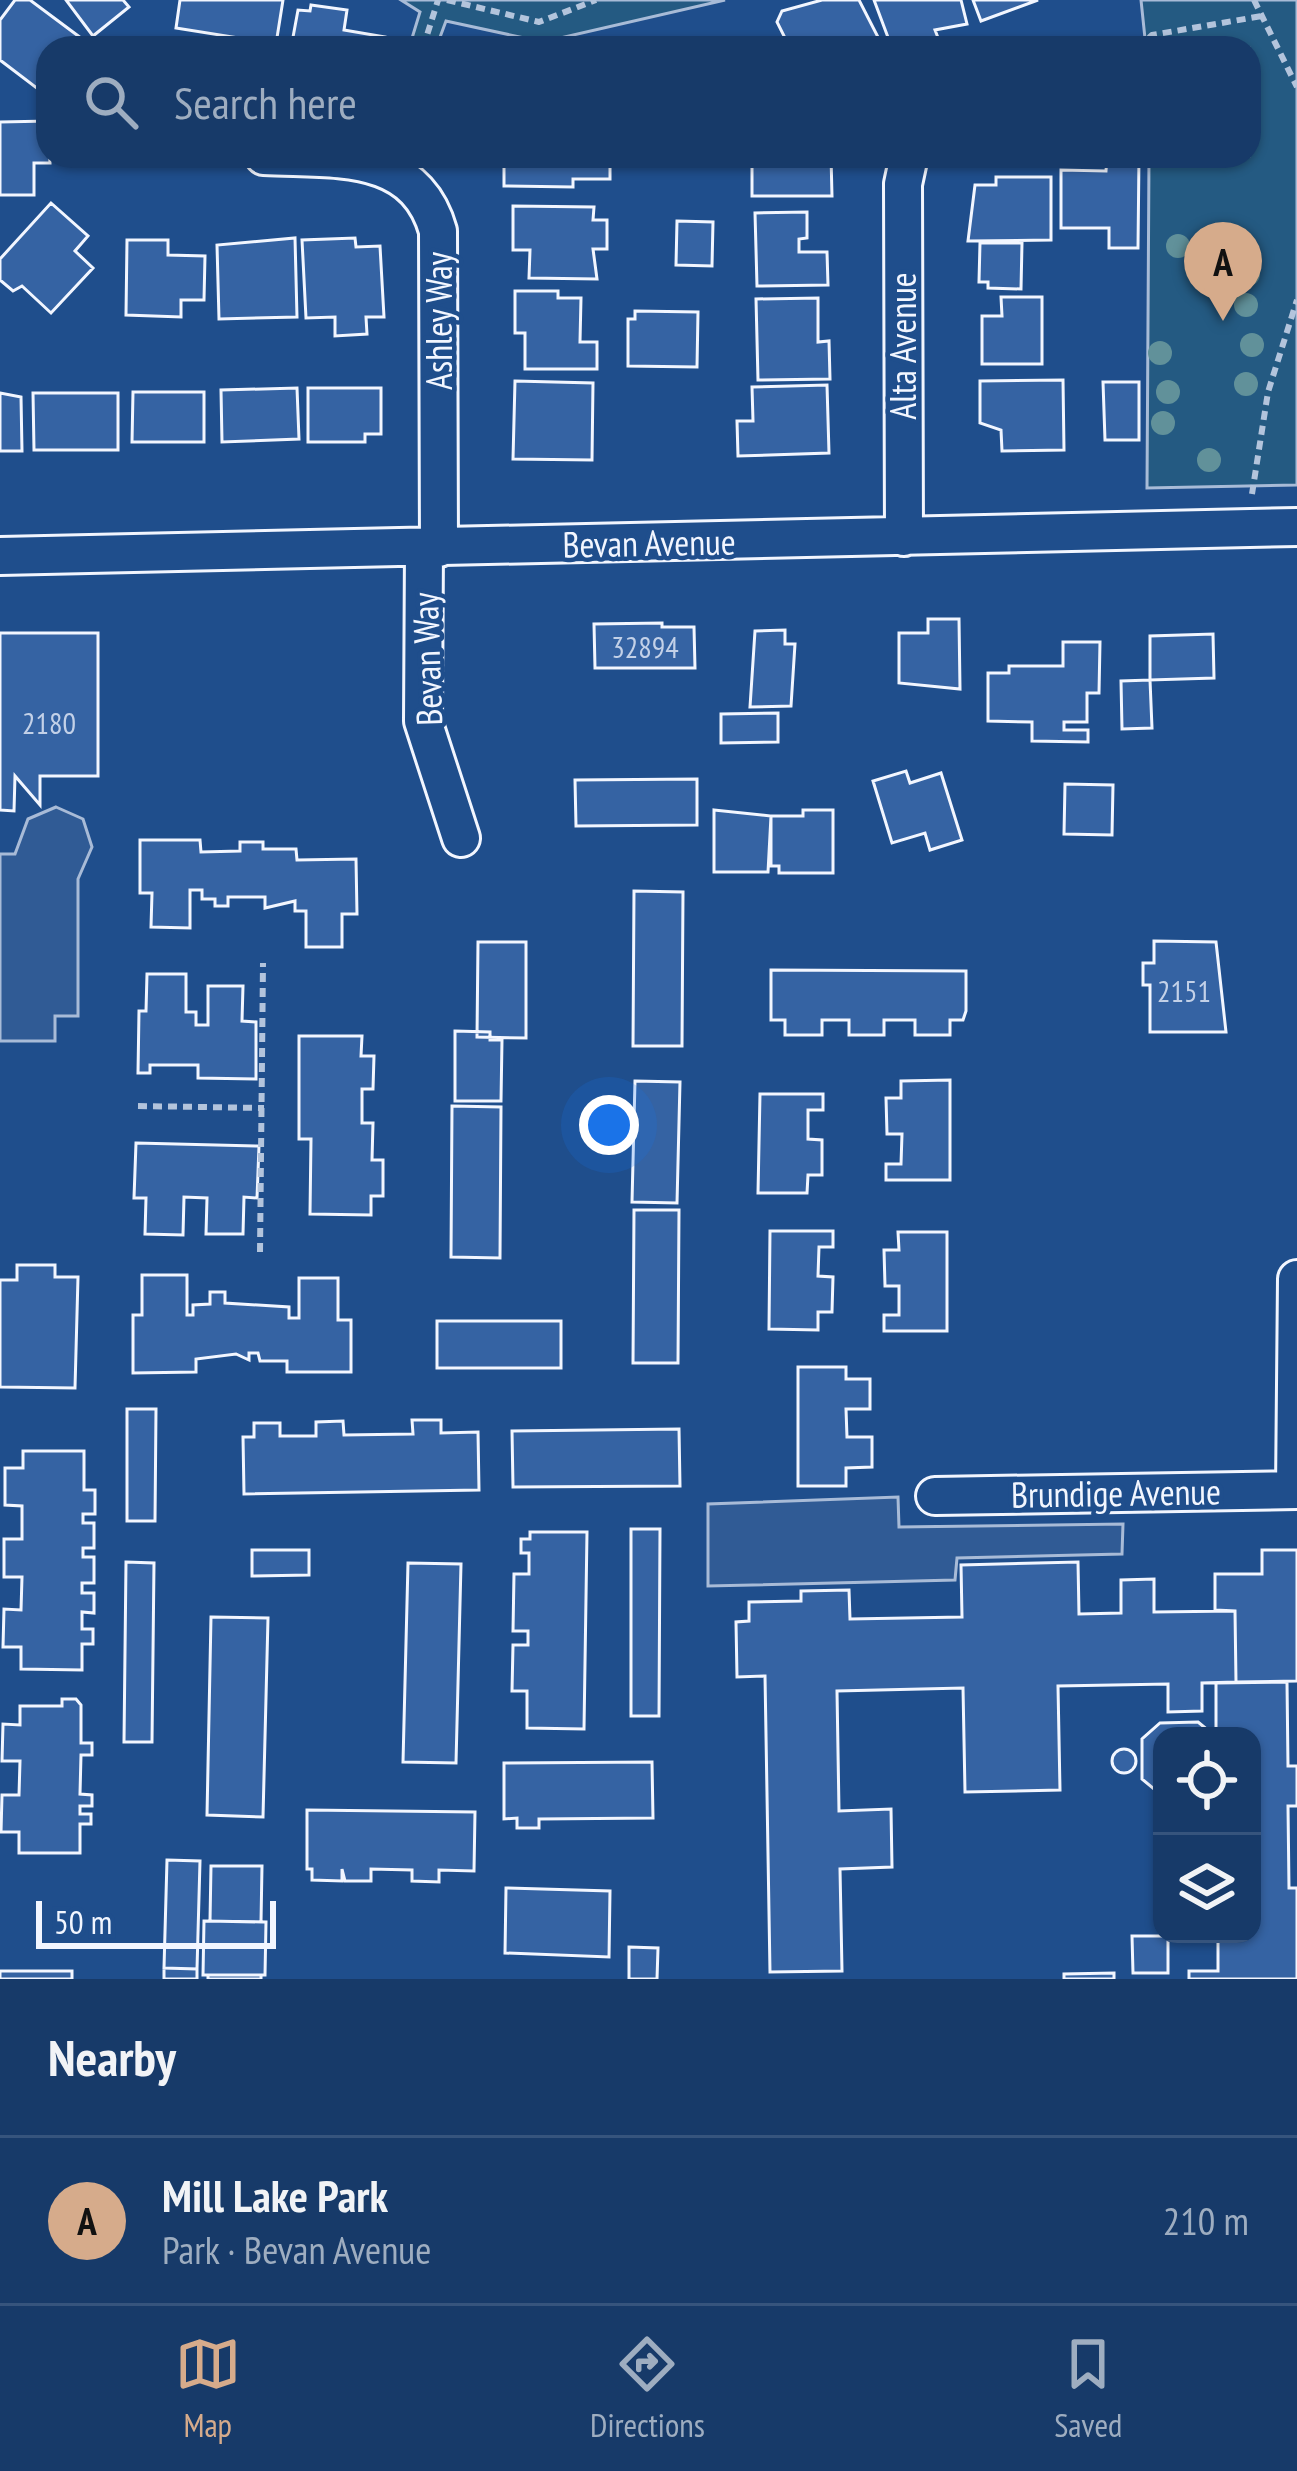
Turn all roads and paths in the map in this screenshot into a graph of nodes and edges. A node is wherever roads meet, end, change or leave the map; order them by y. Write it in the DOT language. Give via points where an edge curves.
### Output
graph roads {
  1 [pos="442,0"];
  2 [pos="596,0"];
  3 [pos="1254,0"];
  4 [pos="1262,16"];
  5 [pos="428,36"];
  6 [pos="1151,36"];
  7 [pos="1297,87"];
  8 [pos="380,168"];
  9 [pos="906,168"];
  10 [pos="1297,300"];
  11 [pos="1297,527"];
  12 [pos="1248,528"];
  13 [pos="904,537"];
  14 [pos="432,548"];
  15 [pos="0,556"];
  16 [pos="461,838"];
  17 [pos="263,963"];
  18 [pos="137,1106"];
  19 [pos="264,1108"];
  20 [pos="260,1252"];
  21 [pos="1297,1279"];
  22 [pos="1296,1490"];
  23 [pos="935,1496"];
  1 -- 2 [label="path" via="539,22"];
  1 -- 5 [label="path"];
  3 -- 4 [label="path"];
  4 -- 6 [label="path"];
  4 -- 7 [label="path"];
  8 -- 14 [label="street, Ashley Way" via="416,186 438,231"];
  9 -- 13 [label="street, Alta Avenue"];
  10 -- 12 [label="path" via="1268,392"];
  11 -- 12 [label="street, Bevan Avenue"];
  12 -- 13 [label="street, Bevan Avenue"];
  13 -- 14 [label="street, Bevan Avenue"];
  14 -- 15 [label="street, Bevan Avenue"];
  14 -- 16 [label="street, Bevan Way" via="423,722"];
  17 -- 19 [label="path"];
  18 -- 19 [label="path"];
  19 -- 20 [label="path"];
  21 -- 22 [label="street"];
  22 -- 23 [label="street, Brundige Avenue"];
}
